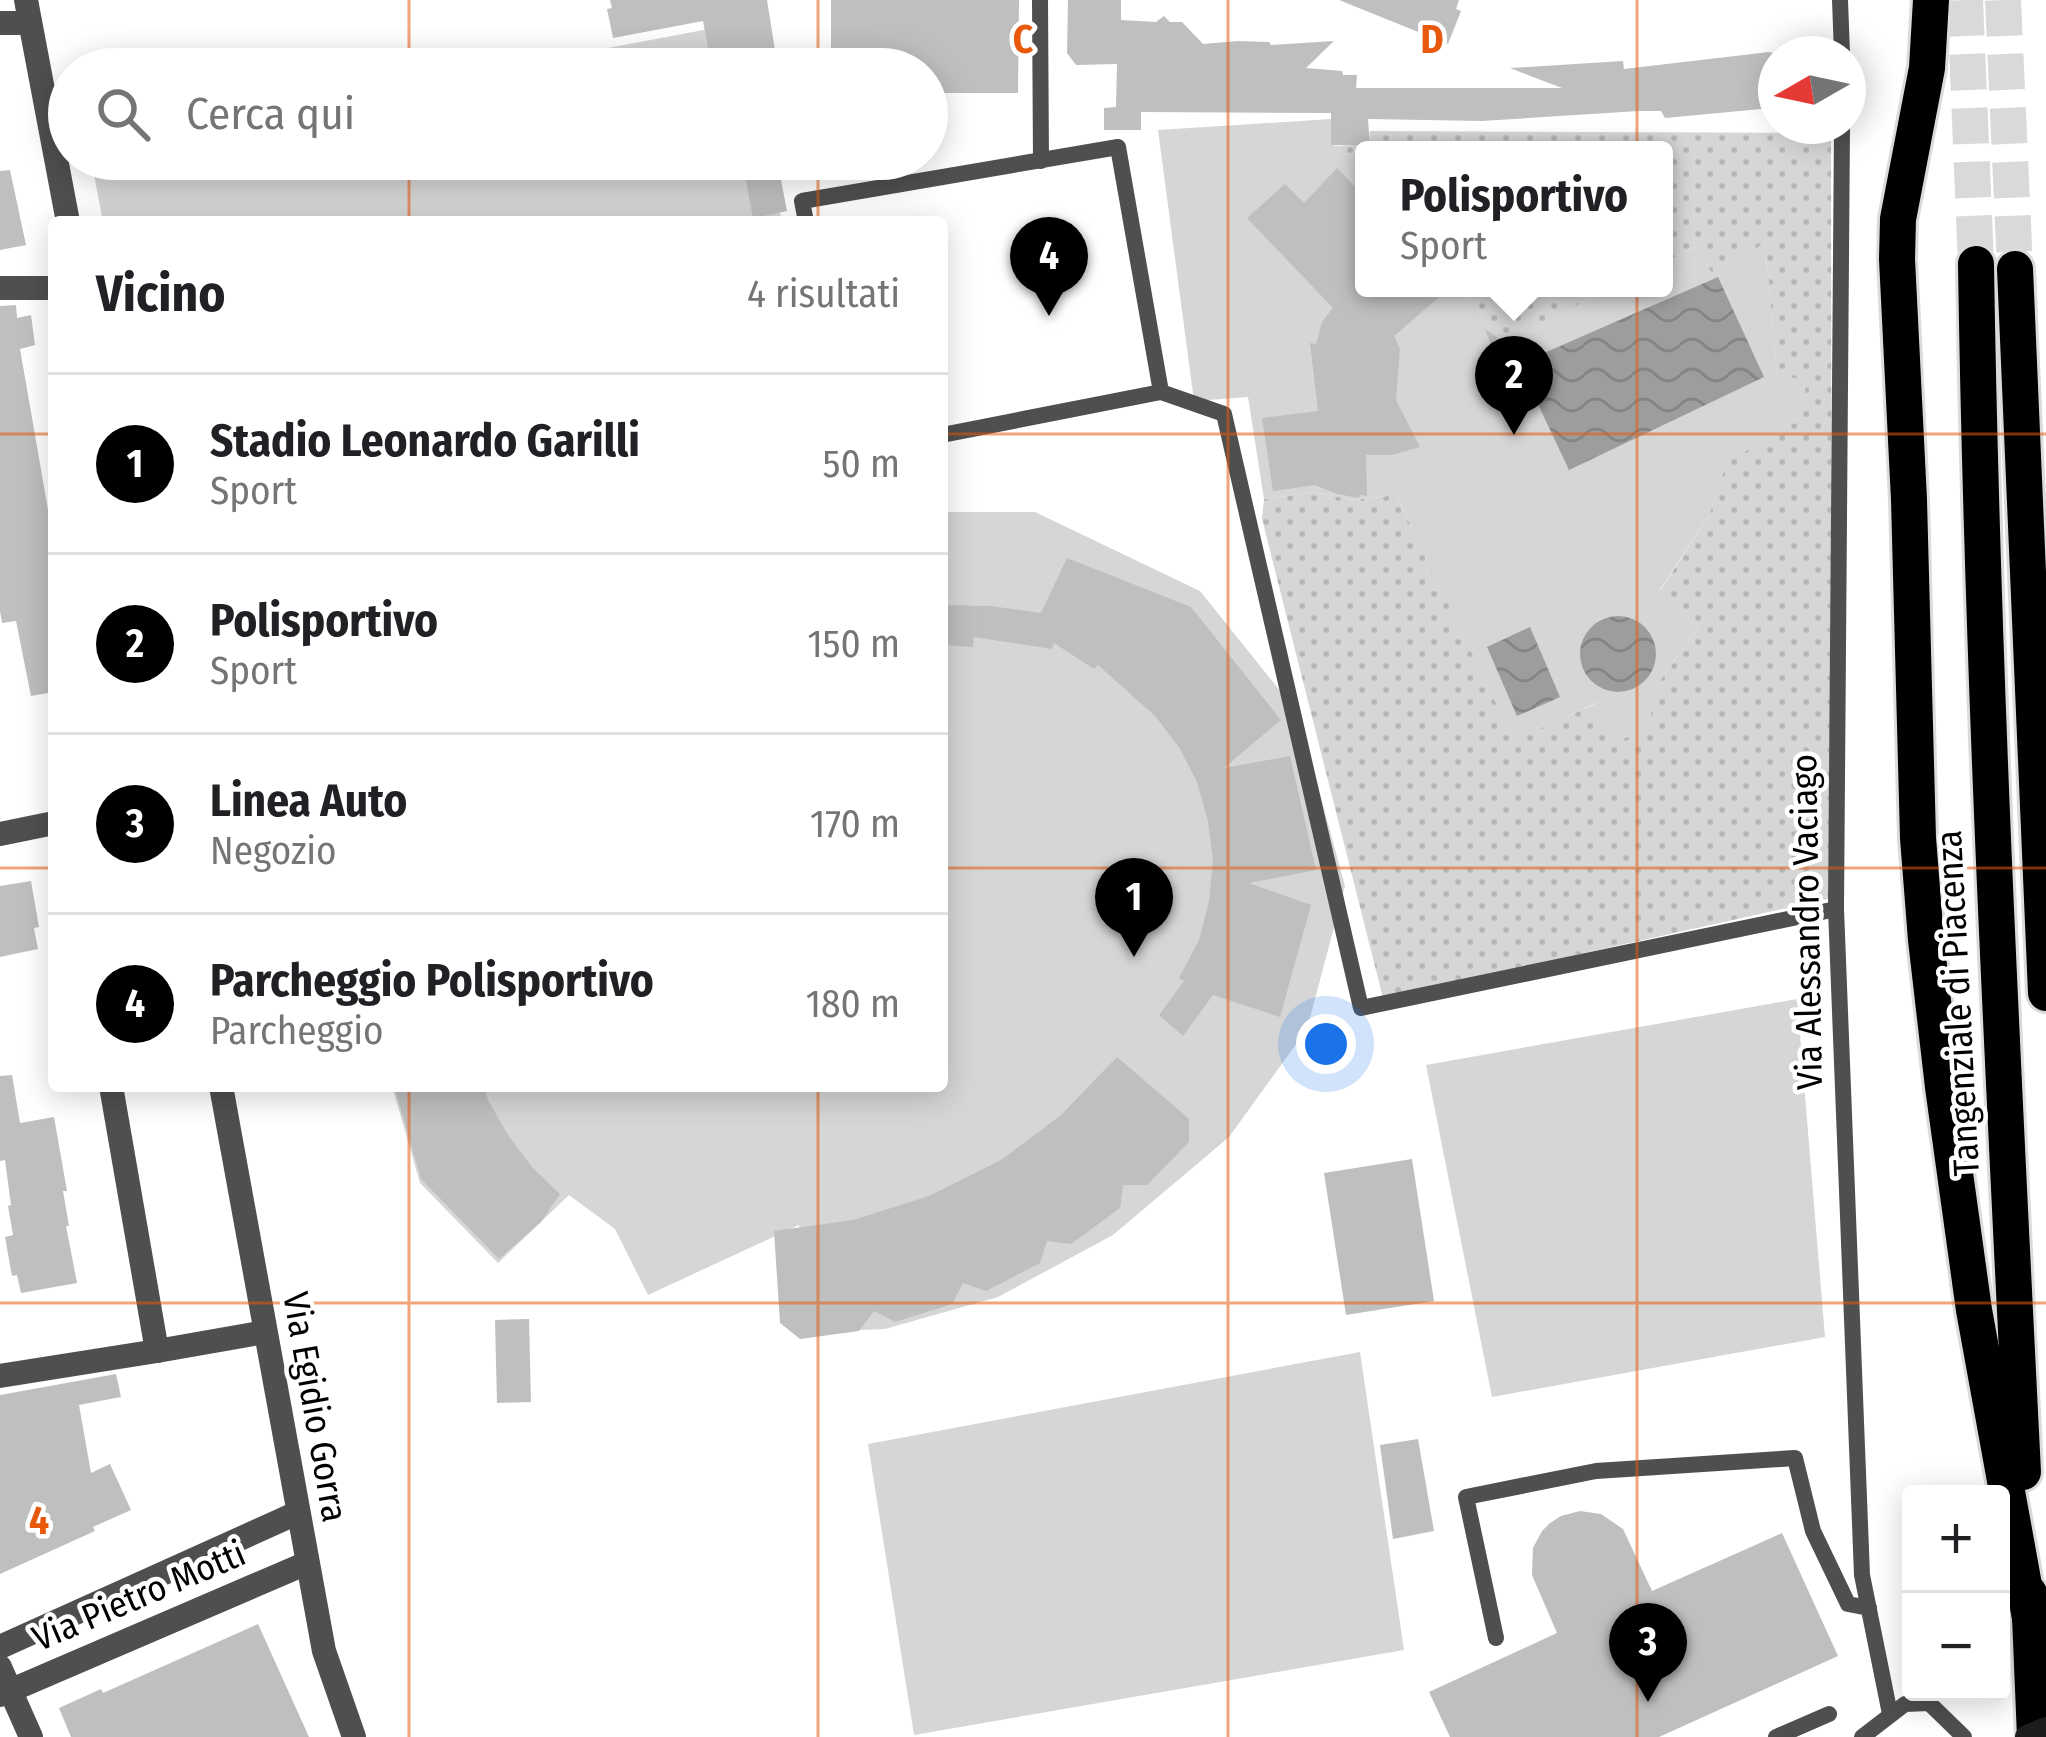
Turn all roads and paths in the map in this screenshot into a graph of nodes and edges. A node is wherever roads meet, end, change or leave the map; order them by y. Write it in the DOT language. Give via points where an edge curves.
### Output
graph roads {
  1 [pos="1040,0"];
  2 [pos="1840,0"];
  3 [pos="1931,0"];
  4 [pos="28,12"];
  5 [pos="0,23"];
  6 [pos="1841,36"];
  7 [pos="48,117"];
  8 [pos="1842,144"];
  9 [pos="1041,161"];
  10 [pos="948,177"];
  11 [pos="60,180"];
  12 [pos="927,180"];
  13 [pos="67,216"];
  14 [pos="805,216"];
  15 [pos="1976,265"];
  16 [pos="2015,269"];
  17 [pos="0,288"];
  18 [pos="48,288"];
  19 [pos="1160,392"];
  20 [pos="948,434"];
  21 [pos="48,825"];
  22 [pos="0,834"];
  23 [pos="1836,909"];
  24 [pos="2046,993"];
  25 [pos="112,1092"];
  26 [pos="221,1092"];
  27 [pos="265,1332"];
  28 [pos="157,1352"];
  29 [pos="0,1376"];
  30 [pos="297,1513"];
  31 [pos="307,1563"];
  32 [pos="1869,1608"];
  33 [pos="2030,1618"];
  34 [pos="1496,1638"];
  35 [pos="0,1647"];
  36 [pos="3,1684"];
  37 [pos="1829,1714"];
  38 [pos="1890,1714"];
  39 [pos="2046,1729"];
  40 [pos="31,1737"];
  41 [pos="354,1737"];
  42 [pos="1776,1737"];
  43 [pos="1862,1737"];
  44 [pos="1964,1737"];
  45 [pos="2031,1737"];
  1 -- 9 [label="lane"];
  2 -- 6 [label="lane"];
  3 -- 33 [label="highway" via="1897,259 1918,838 1974,1310"];
  4 -- 5 [label="street"];
  4 -- 7 [label="street"];
  8 -- 23 [label="lane, Via Alessandro Vaciago"];
  9 -- 10 [label="lane"];
  9 -- 19 [label="lane" via="1118,147"];
  11 -- 13 [label="street"];
  12 -- 14 [label="lane" via="802,201"];
  15 -- 33 [label="highway, Tangenziale di Piacenza" via="1994,885"];
  16 -- 24 [label="highway"];
  17 -- 18 [label="street"];
  19 -- 20 [label="lane"];
  19 -- 23 [label="lane" via="1224,414 1360,1008"];
  21 -- 22 [label="street"];
  23 -- 32 [label="lane, Via Alessandro Vaciago"];
  25 -- 28 [label="street"];
  26 -- 27 [label="street, Via Egidio Gorra"];
  27 -- 28 [label="street"];
  27 -- 30 [label="street, Via Egidio Gorra"];
  28 -- 29 [label="street"];
  30 -- 31 [label="street, Via Egidio Gorra"];
  30 -- 35 [label="street, Via Pietro Motti"];
  31 -- 36 [label="street, Via Pietro Motti"];
  31 -- 41 [label="street, Via Egidio Gorra" via="324,1651"];
  32 -- 34 [label="lane" via="1848,1604 1813,1532 1796,1458 1596,1471 1466,1497"];
  32 -- 38 [label="lane, Via Alessandro Vaciago"];
  33 -- 45 [label="highway, Tangenziale di Piacenza"];
  36 -- 40 [label="street"];
  37 -- 42 [label="lane"];
  38 -- 43 [label="lane"];
  38 -- 44 [label="lane" via="1929,1703"];
  39 -- 45 [label="main road, bridge"];
}
